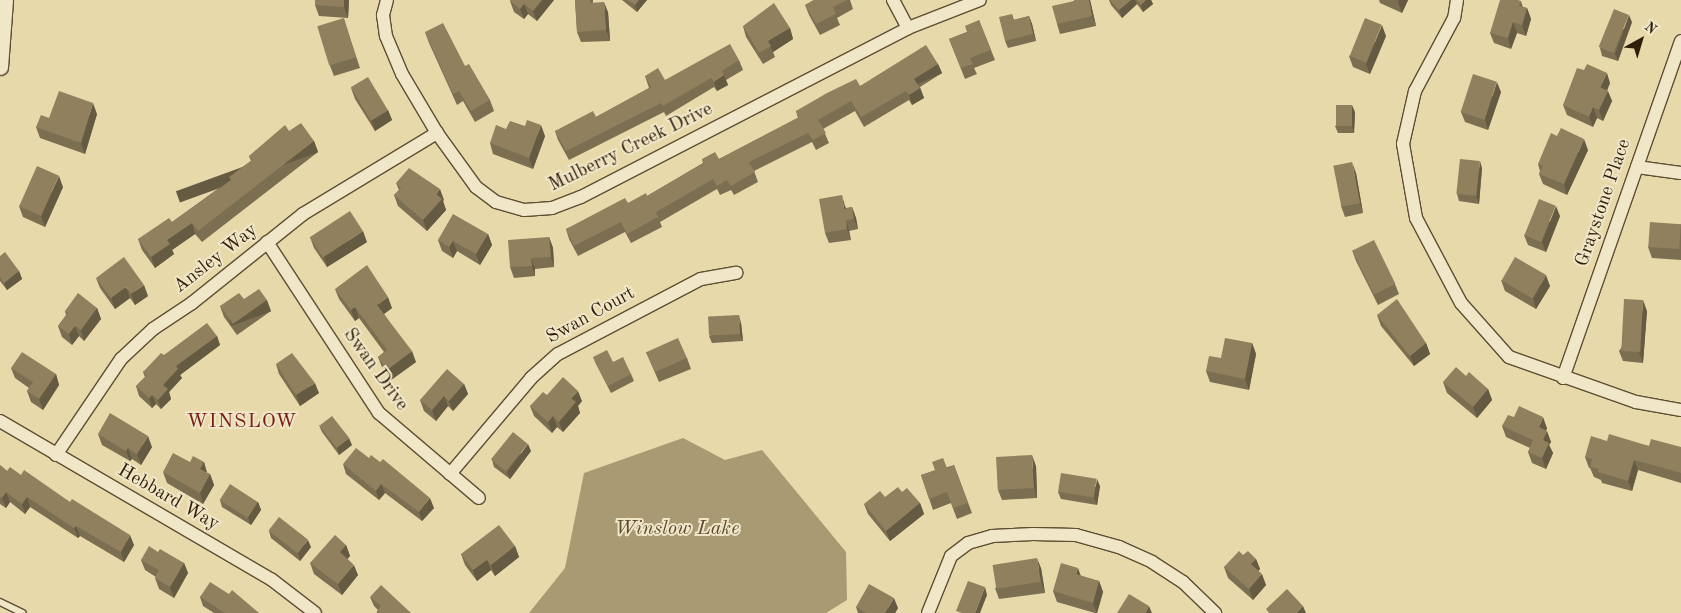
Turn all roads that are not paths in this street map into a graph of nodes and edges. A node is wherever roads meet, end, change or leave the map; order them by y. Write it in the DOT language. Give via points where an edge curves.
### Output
graph roads {
  1 [pos="5,0"];
  2 [pos="387,0"];
  3 [pos="892,0"];
  4 [pos="980,0"];
  5 [pos="1457,0"];
  6 [pos="908,28"];
  7 [pos="1681,41"];
  8 [pos="0,67"];
  9 [pos="437,133"];
  10 [pos="1637,167"];
  11 [pos="1681,173"];
  12 [pos="267,242"];
  13 [pos="736,273"];
  14 [pos="1563,378"];
  15 [pos="1681,410"];
  16 [pos="0,421"];
  17 [pos="56,455"];
  18 [pos="450,474"];
  19 [pos="479,498"];
  20 [pos="0,602"];
  21 [pos="1208,610"];
  22 [pos="23,613"];
  23 [pos="315,613"];
  24 [pos="928,613"];
  1 -- 8 [label="street"];
  2 -- 9 [label="street, Mulberry Creek Drive" via="383,14 386,36 402,74"];
  3 -- 6 [label="street"];
  4 -- 6 [label="street, Mulberry Creek Drive"];
  5 -- 14 [label="street" via="1454,18 1416,91 1403,144 1416,218 1461,303 1509,357"];
  6 -- 9 [label="street, Mulberry Creek Drive" via="552,208 524,210 496,202 476,187"];
  7 -- 10 [label="street, Graystone Place"];
  9 -- 12 [label="street, Ansley Way" via="311,209"];
  10 -- 11 [label="street"];
  10 -- 14 [label="street, Graystone Place"];
  12 -- 17 [label="street, Ansley Way" via="192,303 152,329 121,359"];
  12 -- 18 [label="street, Swan Drive" via="378,413"];
  13 -- 18 [label="street, Swan Court" via="701,279 558,354 531,378"];
  14 -- 15 [label="street" via="1636,402"];
  16 -- 17 [label="street, Hebbard Way"];
  17 -- 23 [label="street, Hebbard Way" via="272,580"];
  18 -- 19 [label="street, Swan Drive"];
  20 -- 22 [label="lane"];
  21 -- 24 [label="street" via="1183,582 1152,562 1119,547 1076,535 1033,534 992,536 968,543 951,556"];
}
